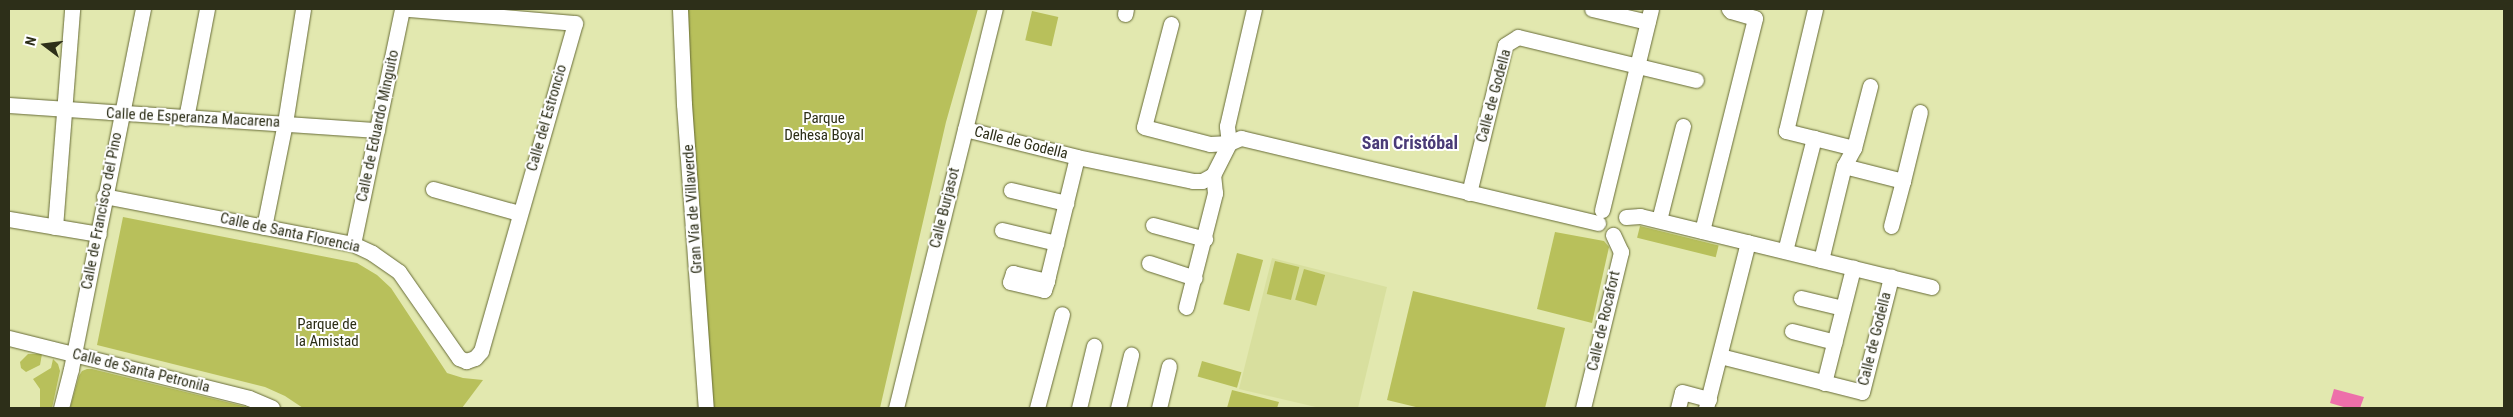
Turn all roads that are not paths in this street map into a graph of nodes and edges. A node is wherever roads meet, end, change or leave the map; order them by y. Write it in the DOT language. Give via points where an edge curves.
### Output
graph roads {
  1 [pos="72,9"];
  2 [pos="143,9"];
  3 [pos="207,9"];
  4 [pos="303,9"];
  5 [pos="402,9"];
  6 [pos="408,9"];
  7 [pos="672,9"];
  8 [pos="680,9"];
  9 [pos="995,9"];
  10 [pos="1254,9"];
  11 [pos="1592,9"];
  12 [pos="1729,9"];
  13 [pos="1815,9"];
  14 [pos="1650,16"];
  15 [pos="1171,24"];
  16 [pos="1637,66"];
  17 [pos="1696,80"];
  18 [pos="1870,86"];
  19 [pos="9,105"];
  20 [pos="64,110"];
  21 [pos="1920,112"];
  22 [pos="121,114"];
  23 [pos="186,118"];
  24 [pos="285,123"];
  25 [pos="1683,126"];
  26 [pos="965,129"];
  27 [pos="377,130"];
  28 [pos="1814,138"];
  29 [pos="1229,143"];
  30 [pos="1854,148"];
  31 [pos="1077,158"];
  32 [pos="1844,166"];
  33 [pos="1213,175"];
  34 [pos="1903,181"];
  35 [pos="433,189"];
  36 [pos="1011,190"];
  37 [pos="1469,193"];
  38 [pos="104,196"];
  39 [pos="1066,203"];
  40 [pos="519,213"];
  41 [pos="1600,217"];
  42 [pos="1626,217"];
  43 [pos="9,219"];
  44 [pos="1659,220"];
  45 [pos="1153,225"];
  46 [pos="1891,226"];
  47 [pos="55,227"];
  48 [pos="264,227"];
  49 [pos="1002,230"];
  50 [pos="1702,231"];
  51 [pos="99,234"];
  52 [pos="1613,235"];
  53 [pos="1205,239"];
  54 [pos="1748,242"];
  55 [pos="353,244"];
  56 [pos="1056,244"];
  57 [pos="1785,251"];
  58 [pos="1821,260"];
  59 [pos="1150,264"];
  60 [pos="1853,268"];
  61 [pos="1891,277"];
  62 [pos="1195,278"];
  63 [pos="1047,281"];
  64 [pos="1931,287"];
  65 [pos="1801,298"];
  66 [pos="1186,307"];
  67 [pos="1843,308"];
  68 [pos="1062,314"];
  69 [pos="1792,331"];
  70 [pos="9,338"];
  71 [pos="1835,342"];
  72 [pos="1094,346"];
  73 [pos="481,351"];
  74 [pos="74,354"];
  75 [pos="1130,355"];
  76 [pos="1720,356"];
  77 [pos="1170,366"];
  78 [pos="1824,383"];
  79 [pos="1708,404"];
  80 [pos="61,408"];
  81 [pos="272,408"];
  82 [pos="698,408"];
  83 [pos="706,408"];
  84 [pos="896,408"];
  85 [pos="1038,408"];
  86 [pos="1079,408"];
  87 [pos="1118,408"];
  88 [pos="1159,408"];
  89 [pos="1583,408"];
  90 [pos="1678,408"];
  1 -- 20 [label="street"];
  2 -- 22 [label="street, Calle de Francisco del Pino"];
  3 -- 23 [label="street"];
  4 -- 24 [label="street"];
  5 -- 27 [label="street, Calle de Eduardo Minguito"];
  6 -- 40 [label="street, Calle del Estroncio" via="575,23"];
  7 -- 82 [label="street, Gran Vía de Villaverde"];
  8 -- 83 [label="street, Gran Vía de Villaverde"];
  9 -- 26 [label="street, Calle Burjasot"];
  10 -- 29 [label="street" via="1227,126"];
  11 -- 14 [label="street"];
  12 -- 50 [label="street" via="1755,18"];
  13 -- 28 [label="street" via="1786,131"];
  14 -- 16 [label="street"];
  15 -- 29 [label="street" via="1144,127 1210,144"];
  16 -- 17 [label="street"];
  16 -- 37 [label="street, Calle de Godella" via="1518,37 1505,45"];
  16 -- 41 [label="street"];
  18 -- 30 [label="street"];
  19 -- 20 [label="street, Calle de Esperanza Macarena"];
  20 -- 22 [label="street, Calle de Esperanza Macarena"];
  20 -- 47 [label="street"];
  21 -- 34 [label="street"];
  22 -- 23 [label="street, Calle de Esperanza Macarena"];
  22 -- 38 [label="street, Calle de Francisco del Pino"];
  23 -- 24 [label="street, Calle de Esperanza Macarena"];
  24 -- 27 [label="street, Calle de Esperanza Macarena"];
  24 -- 48 [label="street"];
  25 -- 44 [label="street"];
  26 -- 31 [label="street, Calle de Godella"];
  26 -- 84 [label="street, Calle Burjasot"];
  27 -- 55 [label="street, Calle de Eduardo Minguito"];
  28 -- 30 [label="street"];
  28 -- 57 [label="street"];
  29 -- 33 [label="street"];
  29 -- 37 [label="street" via="1241,138"];
  30 -- 32 [label="street"];
  31 -- 33 [label="street, Calle de Godella" via="1193,182"];
  31 -- 39 [label="street, Calle de Godella"];
  32 -- 34 [label="street"];
  32 -- 58 [label="street"];
  33 -- 53 [label="street" via="1215,193"];
  34 -- 46 [label="street"];
  35 -- 40 [label="street"];
  36 -- 39 [label="street"];
  37 -- 41 [label="street"];
  38 -- 48 [label="street, Calle de Santa Florencia"];
  38 -- 51 [label="street, Calle de Francisco del Pino"];
  39 -- 56 [label="street, Calle de Godella"];
  40 -- 73 [label="street, Calle del Estroncio"];
  41 -- 42 [label="street" via="1614,207"];
  41 -- 52 [label="street" via="1600,229"];
  42 -- 44 [label="street, Calle de Godella"];
  42 -- 52 [label="street" via="1621,231"];
  43 -- 47 [label="street"];
  44 -- 50 [label="street, Calle de Godella"];
  45 -- 53 [label="street"];
  47 -- 51 [label="street"];
  48 -- 55 [label="street, Calle de Santa Florencia"];
  49 -- 56 [label="street"];
  50 -- 54 [label="street, Calle de Godella"];
  51 -- 74 [label="street, Calle de Francisco del Pino"];
  52 -- 89 [label="street, Calle de Rocafort" via="1621,252"];
  53 -- 62 [label="street"];
  54 -- 57 [label="street, Calle de Godella"];
  54 -- 76 [label="street"];
  55 -- 73 [label="street, Calle de Santa Florencia" via="398,272 459,358 473,359"];
  56 -- 63 [label="street, Calle de Godella"];
  57 -- 58 [label="street, Calle de Godella"];
  58 -- 60 [label="street, Calle de Godella"];
  59 -- 62 [label="street"];
  60 -- 61 [label="street, Calle de Godella"];
  60 -- 67 [label="street"];
  61 -- 64 [label="street, Calle de Godella"];
  61 -- 78 [label="street, Calle de Godella" via="1862,392"];
  62 -- 66 [label="street"];
  65 -- 67 [label="street"];
  67 -- 71 [label="street"];
  68 -- 85 [label="street"];
  69 -- 71 [label="street"];
  70 -- 74 [label="street, Calle de Santa Petronila"];
  71 -- 78 [label="street"];
  72 -- 86 [label="street"];
  74 -- 80 [label="street, Calle de Francisco del Pino"];
  74 -- 81 [label="street, Calle de Santa Petronila" via="249,398"];
  75 -- 87 [label="street"];
  76 -- 78 [label="street, Calle de Godella"];
  76 -- 79 [label="street"];
  77 -- 88 [label="street"];
  79 -- 90 [label="street" via="1682,392"];
}
